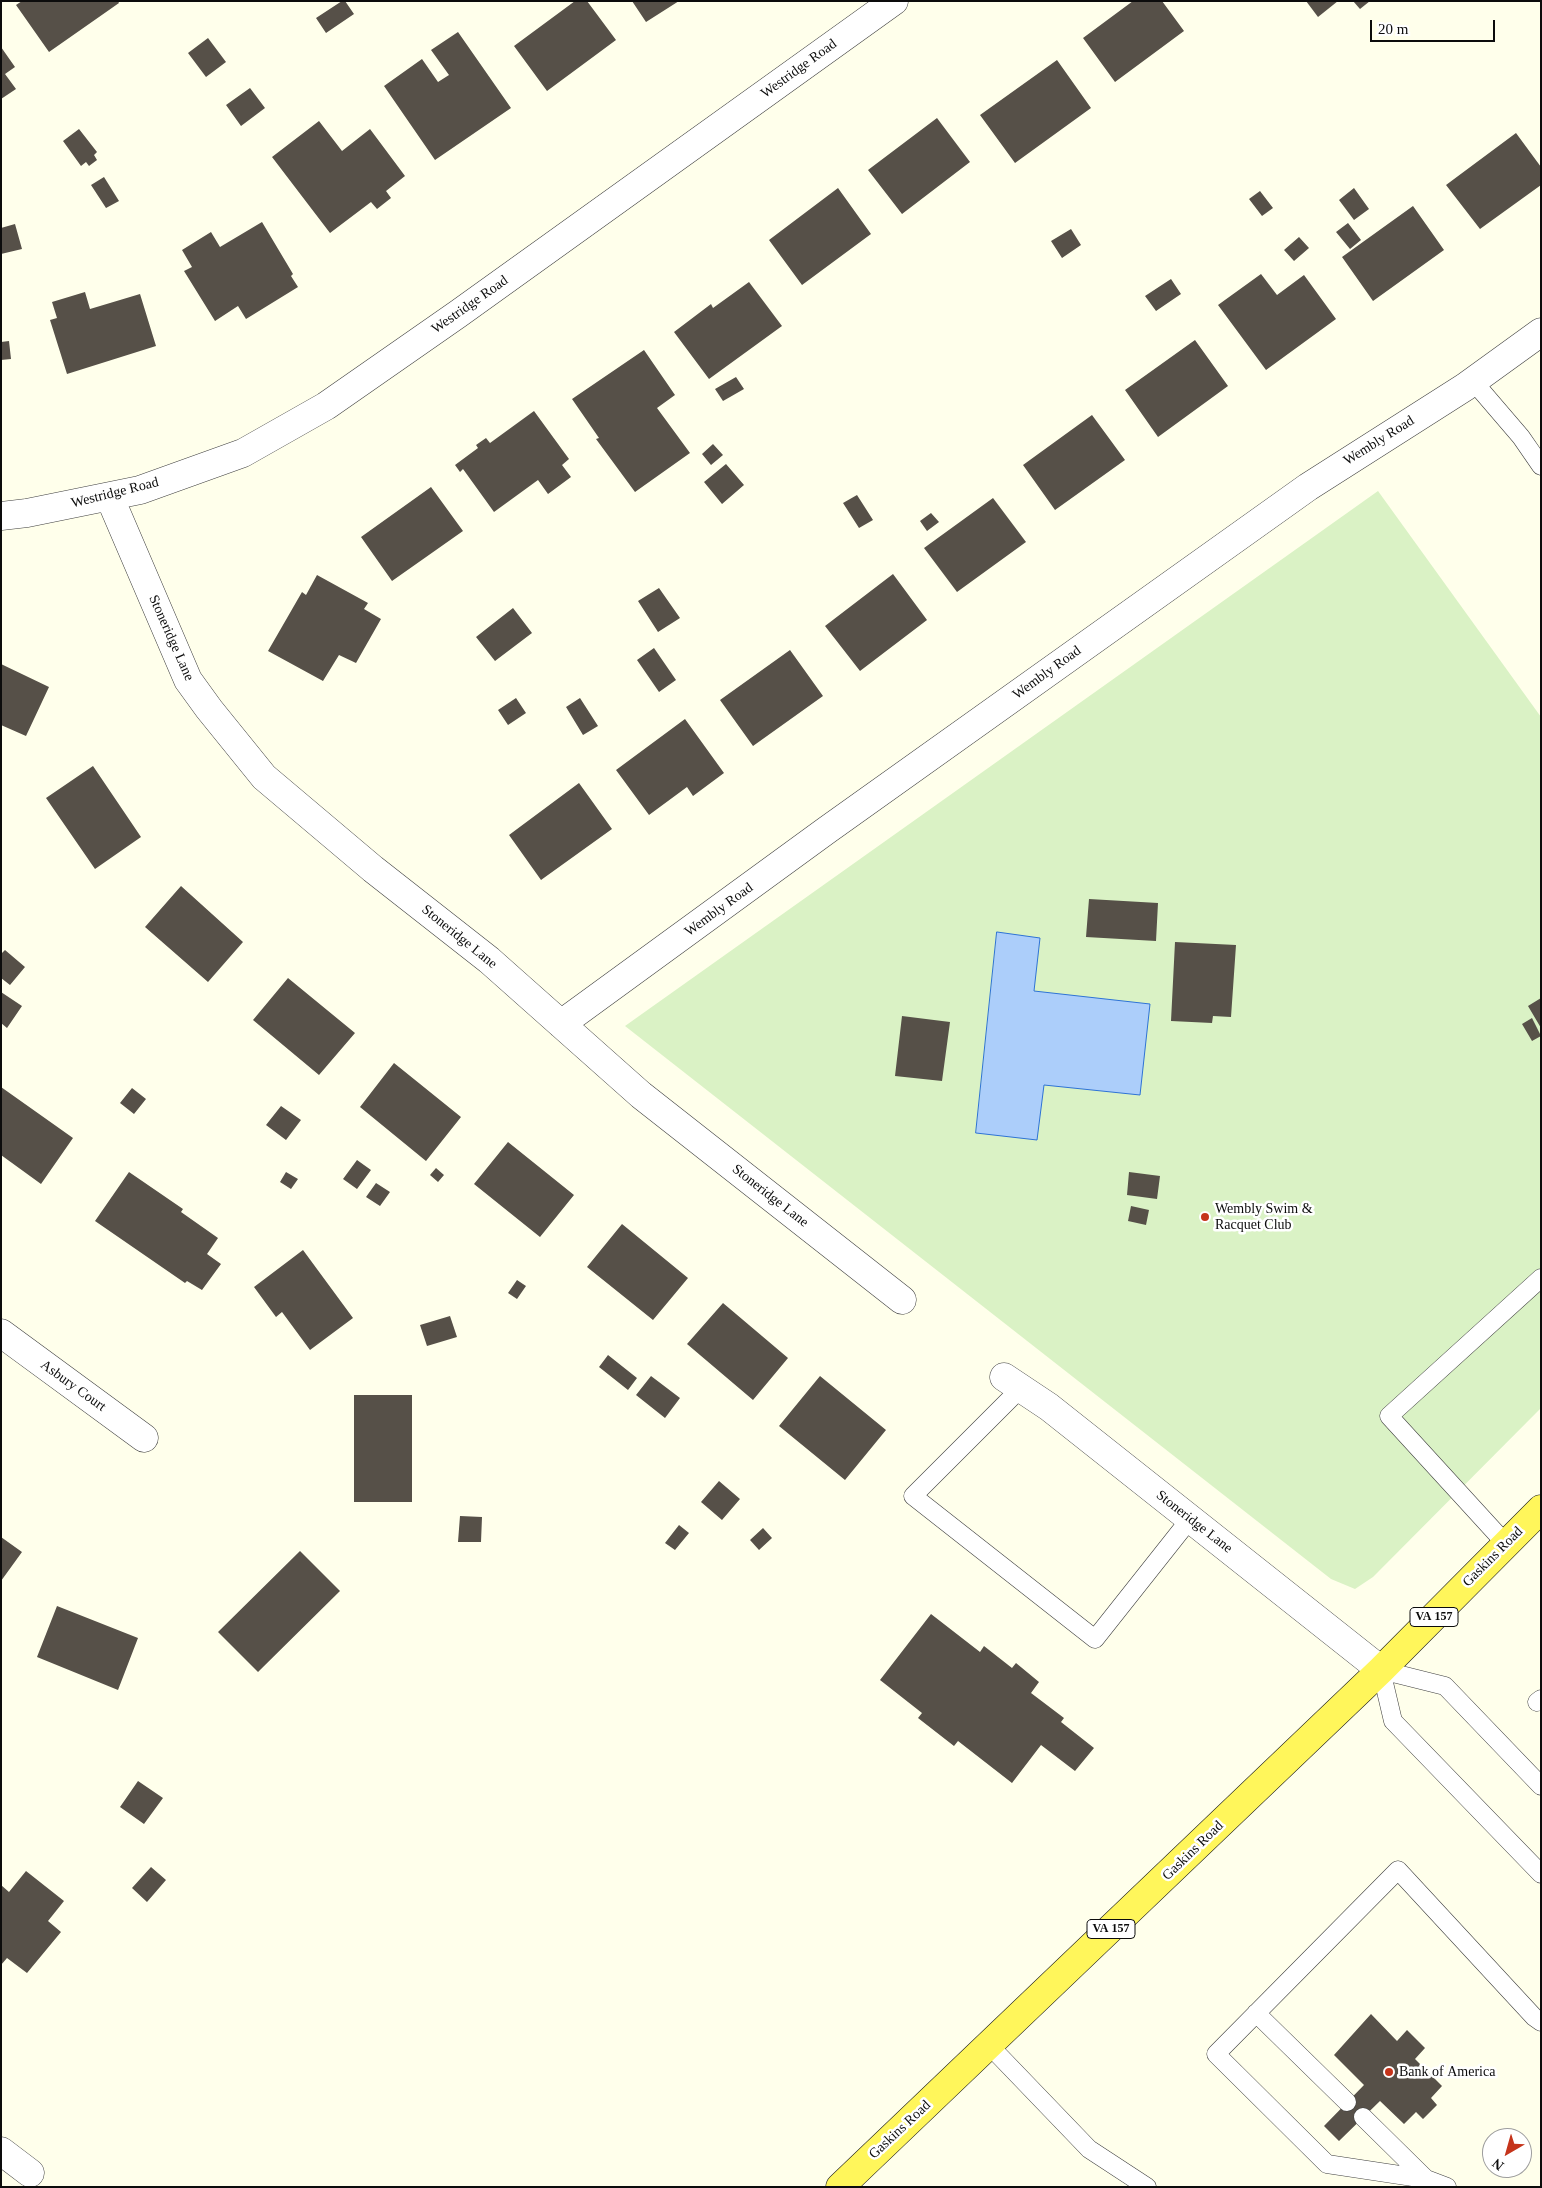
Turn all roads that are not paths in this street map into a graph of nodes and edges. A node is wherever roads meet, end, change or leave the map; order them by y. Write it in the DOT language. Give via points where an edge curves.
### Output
graph roads {
  1 [pos="894,1"];
  2 [pos="1541,332"];
  3 [pos="1473,381"];
  4 [pos="1541,466"];
  5 [pos="110,498"];
  6 [pos="1,516"];
  7 [pos="561,1024"];
  8 [pos="1541,1278"];
  9 [pos="902,1300"];
  10 [pos="1,1334"];
  11 [pos="1013,1382"];
  12 [pos="144,1438"];
  13 [pos="1541,1509"];
  14 [pos="1190,1519"];
  15 [pos="1506,1544"];
  16 [pos="1382,1670"];
  17 [pos="1541,1786"];
  18 [pos="1541,1874"];
  19 [pos="1256,2013"];
  20 [pos="1541,2022"];
  21 [pos="989,2045"];
  22 [pos="1347,2102"];
  23 [pos="1363,2117"];
  24 [pos="1,2151"];
  25 [pos="30,2173"];
  26 [pos="1426,2179"];
  27 [pos="840,2187"];
  28 [pos="1147,2187"];
  29 [pos="1447,2187"];
  1 -- 5 [label="street, Westridge Road" via="326,406 242,453"];
  2 -- 3 [label="street, Wembly Road"];
  3 -- 4 [label="lane"];
  3 -- 7 [label="street, Wembly Road" via="1308,487"];
  5 -- 6 [label="street, Westridge Road"];
  5 -- 7 [label="street, Stoneridge Lane" via="188,680 264,777 488,960"];
  7 -- 9 [label="street, Stoneridge Lane" via="641,1095"];
  8 -- 15 [label="lane" via="1389,1416"];
  10 -- 12 [label="street, Asbury Court"];
  11 -- 14 [label="street, Stoneridge Lane"];
  11 -- 14 [label="lane" via="913,1496 1087,1633 1095,1639"];
  13 -- 15 [label="main road, Gaskins Road / VA 157"];
  14 -- 16 [label="street, Stoneridge Lane"];
  15 -- 16 [label="main road, Gaskins Road / VA 157"];
  16 -- 17 [label="lane" via="1445,1686"];
  16 -- 18 [label="lane" via="1393,1721"];
  16 -- 21 [label="main road, Gaskins Road / VA 157"];
  19 -- 20 [label="lane" via="1398,1870"];
  19 -- 22 [label="lane"];
  19 -- 26 [label="lane" via="1216,2054 1327,2164"];
  21 -- 27 [label="main road, Gaskins Road / VA 157"];
  21 -- 28 [label="lane" via="1089,2149"];
  23 -- 26 [label="lane"];
  24 -- 25 [label="street"];
  26 -- 29 [label="lane"];
}
